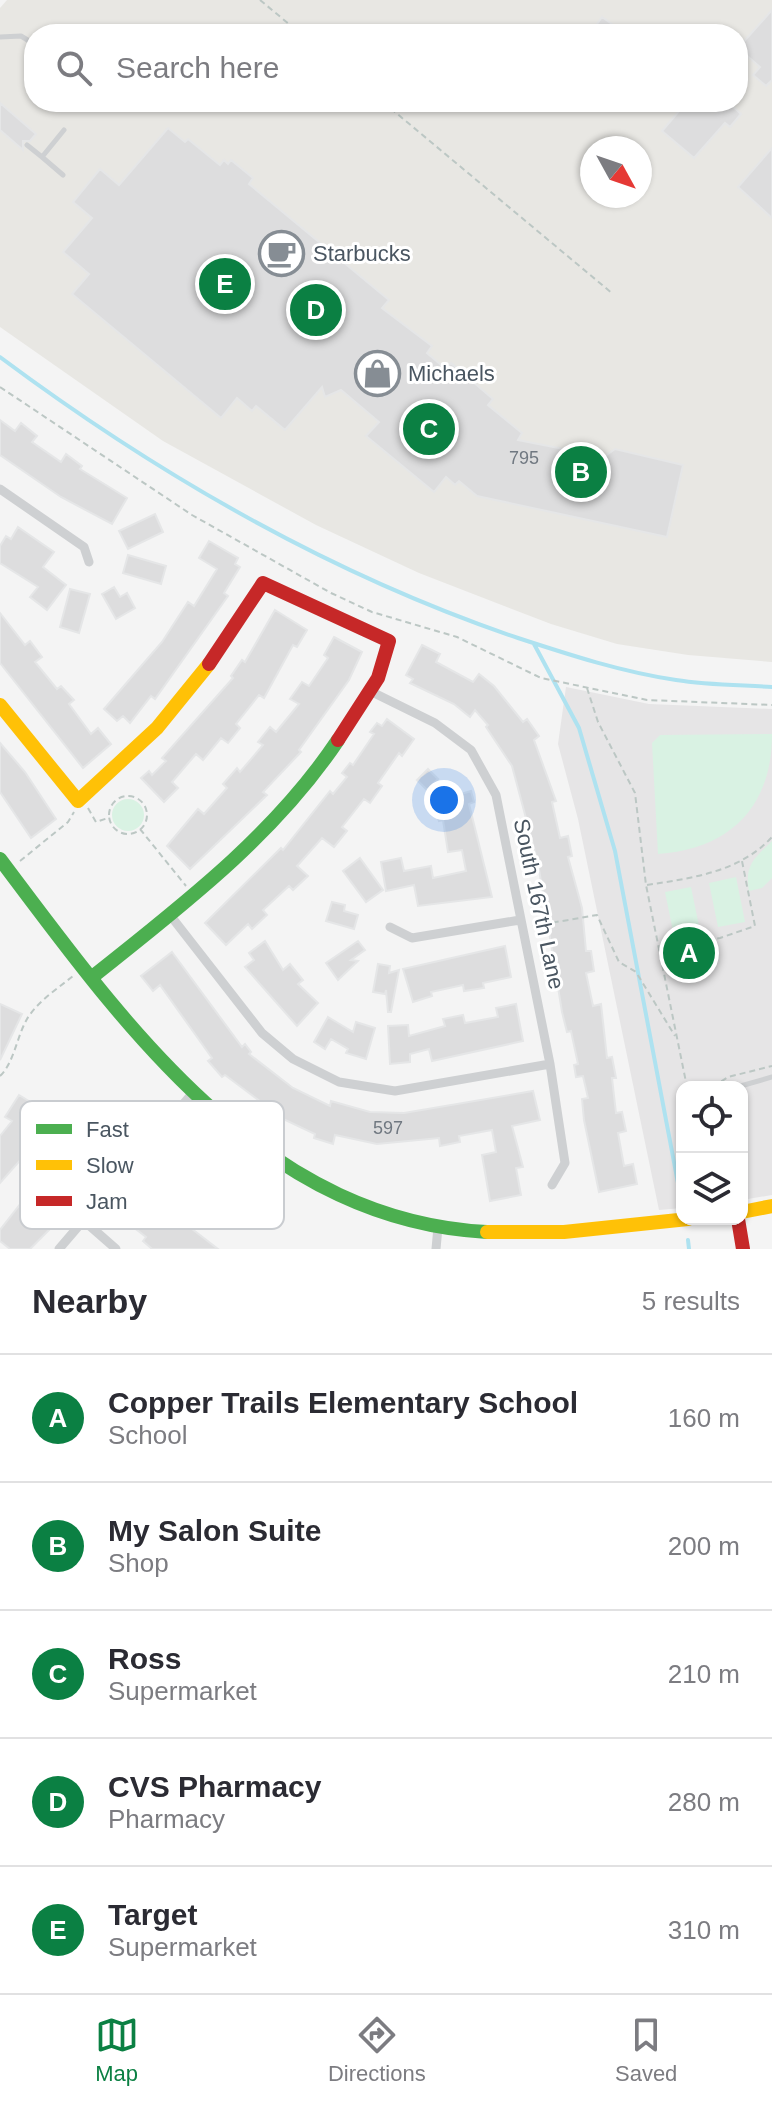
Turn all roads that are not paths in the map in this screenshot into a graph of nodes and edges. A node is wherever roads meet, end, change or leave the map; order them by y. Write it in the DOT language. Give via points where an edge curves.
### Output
graph roads {
  1 [pos="0,37"];
  2 [pos="24,38"];
  3 [pos="64,130"];
  4 [pos="27,145"];
  5 [pos="42,157"];
  6 [pos="63,175"];
  7 [pos="0,489"];
  8 [pos="89,562"];
  9 [pos="370,691"];
  10 [pos="0,705"];
  11 [pos="4,864"];
  12 [pos="170,915"];
  13 [pos="521,924"];
  14 [pos="390,927"];
  15 [pos="87,973"];
  16 [pos="550,1064"];
  17 [pos="772,1077"];
  18 [pos="748,1084"];
  19 [pos="191,1095"];
  20 [pos="186,1101"];
  21 [pos="198,1101"];
  22 [pos="284,1164"];
  23 [pos="552,1185"];
  24 [pos="772,1206"];
  25 [pos="748,1211"];
  26 [pos="676,1220"];
  27 [pos="739,1225"];
  28 [pos="438,1227"];
  29 [pos="76,1229"];
  30 [pos="93,1229"];
  31 [pos="59,1249"];
  32 [pos="116,1249"];
  33 [pos="436,1249"];
  34 [pos="743,1249"];
  1 -- 2 [label="lane"];
  3 -- 5 [label="lane"];
  4 -- 5 [label="lane"];
  5 -- 6 [label="lane"];
  7 -- 8 [label="street" via="84,547"];
  9 -- 10 [label="street" via="388,662 389,641 263,583 220,652 166,720 83,808"];
  9 -- 12 [label="street" via="275,822"];
  9 -- 13 [label="street, South 167th Lane" via="435,723 471,750 496,795"];
  11 -- 15 [label="street"];
  12 -- 15 [label="street"];
  12 -- 16 [label="street" via="262,1033 293,1059 329,1078 395,1091"];
  13 -- 14 [label="street" via="412,938"];
  13 -- 16 [label="street, South 167th Lane"];
  15 -- 19 [label="street"];
  16 -- 23 [label="street, South 167th Lane" via="565,1163"];
  17 -- 18 [label="lane"];
  19 -- 20 [label="street"];
  19 -- 21 [label="street"];
  22 -- 28 [label="street" via="315,1183"];
  24 -- 25 [label="street"];
  26 -- 28 [label="street" via="555,1233"];
  27 -- 34 [label="street"];
  28 -- 33 [label="street"];
  29 -- 31 [label="street"];
  30 -- 32 [label="street"];
}
